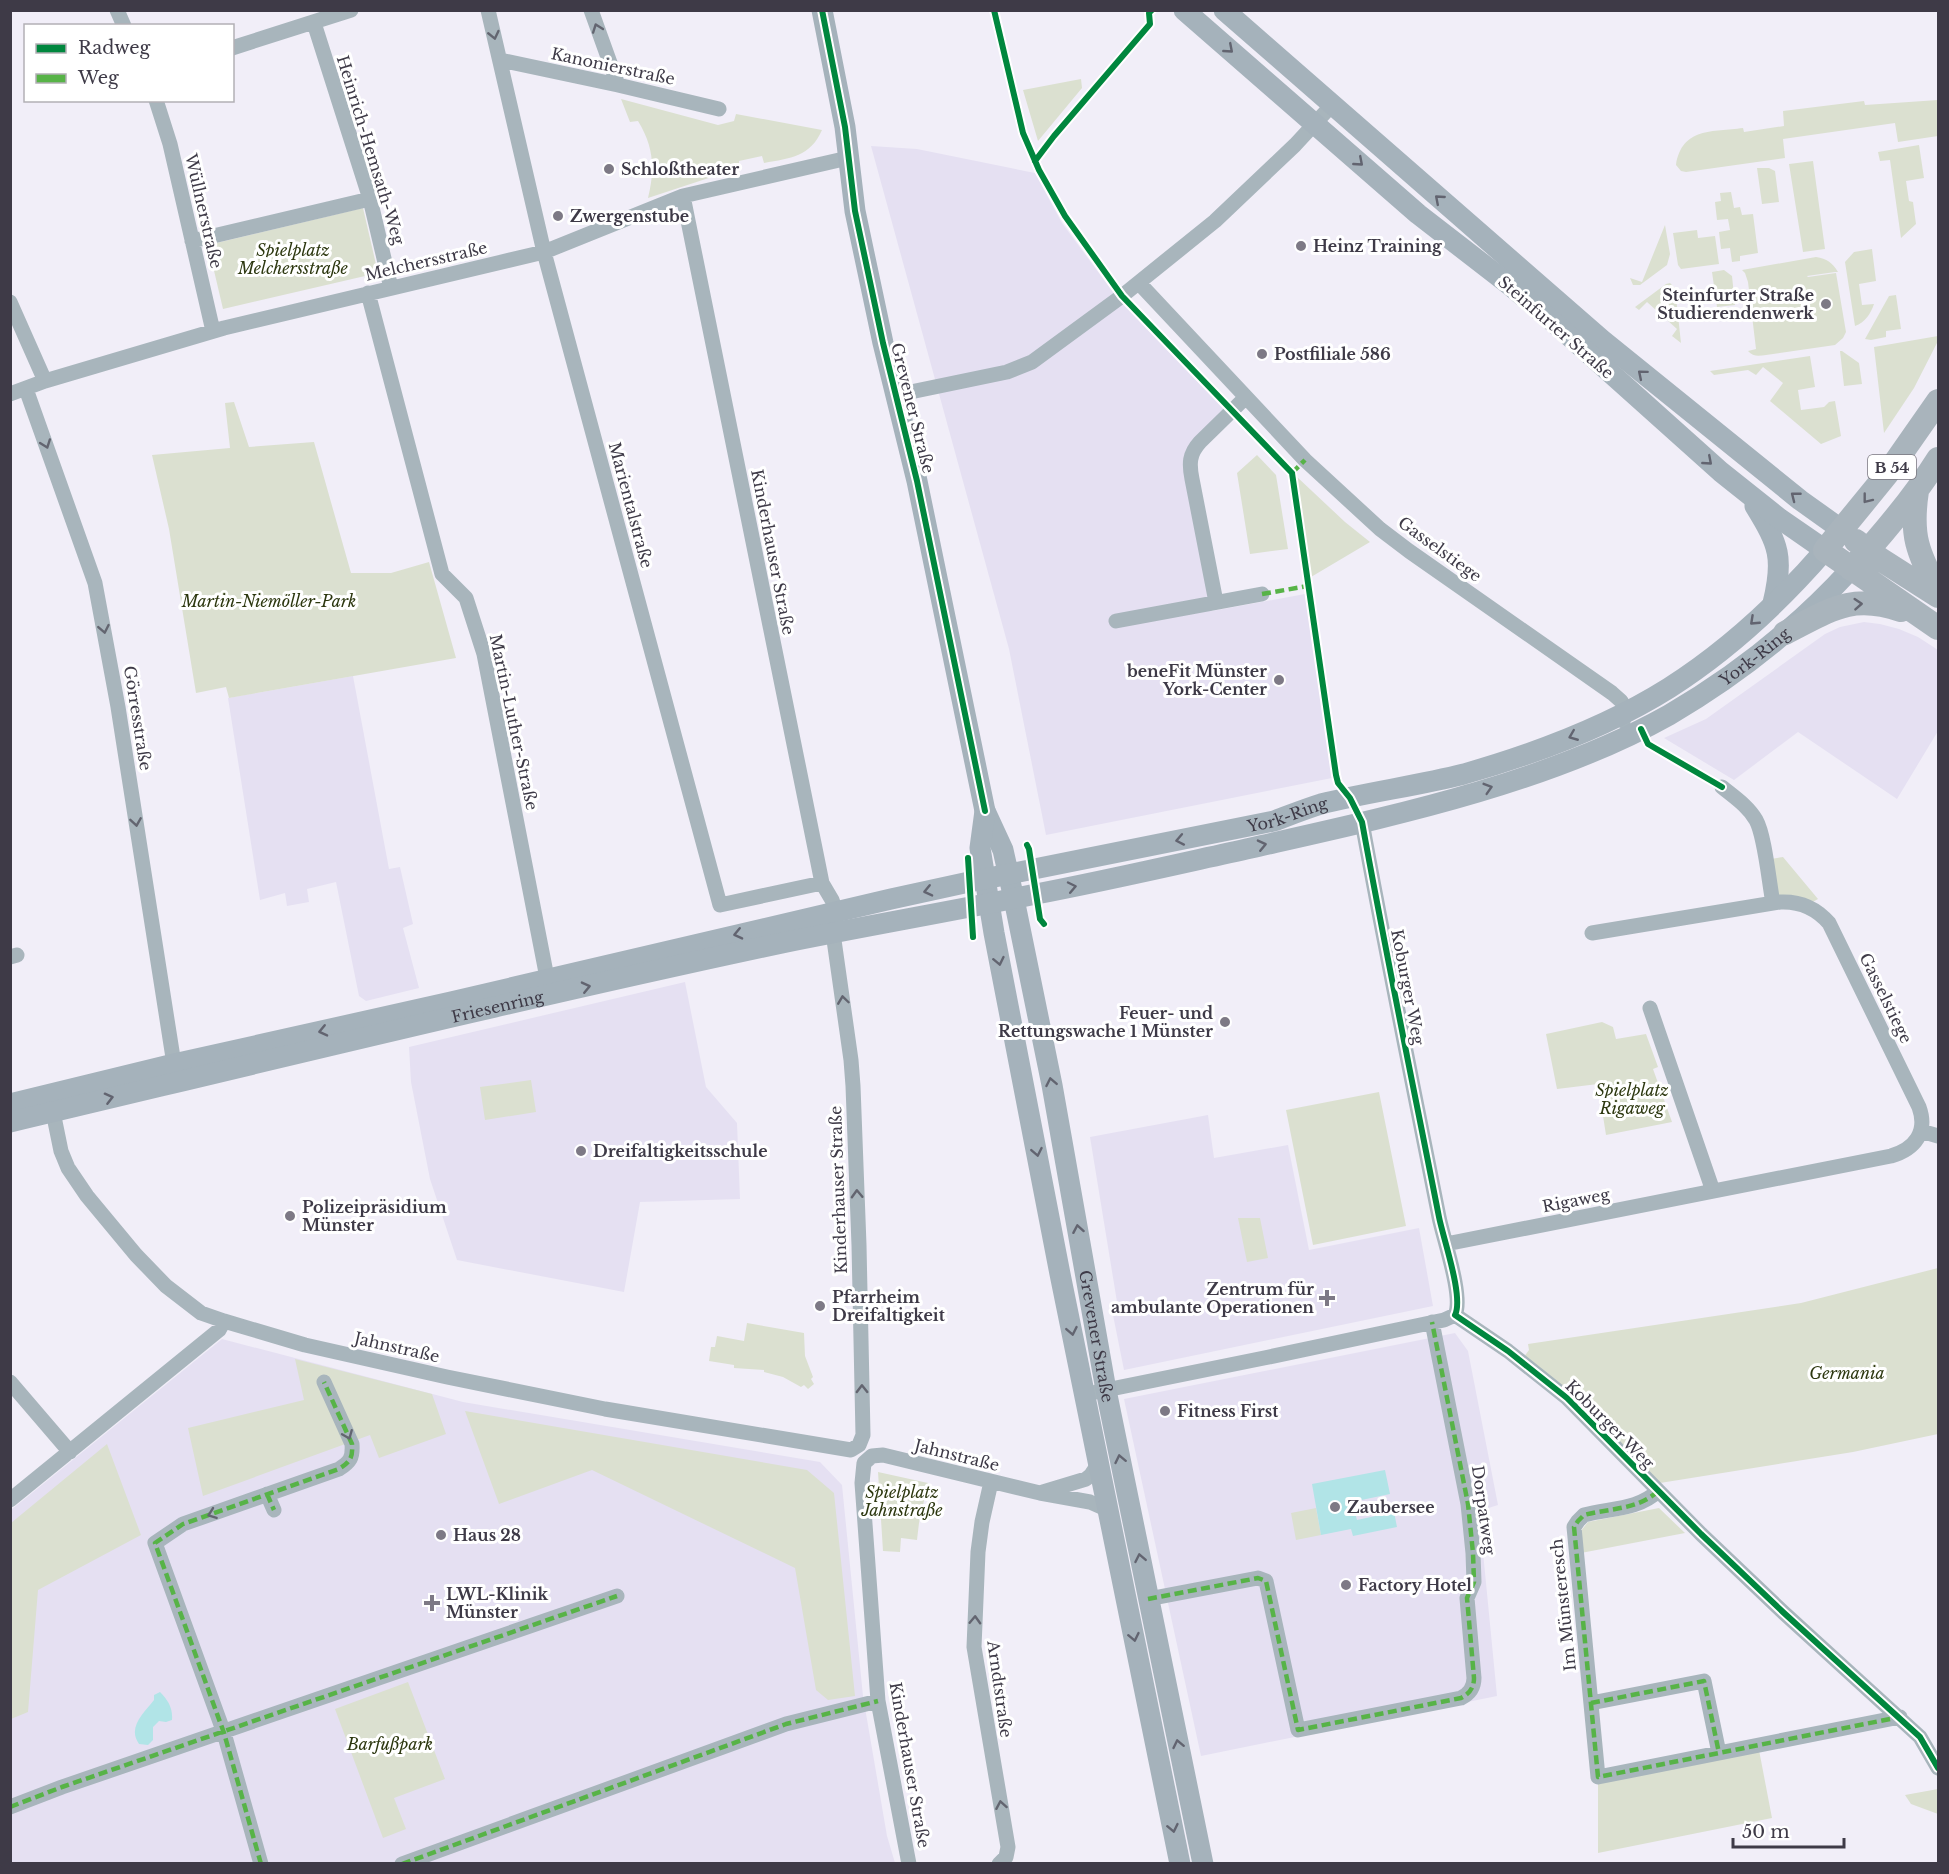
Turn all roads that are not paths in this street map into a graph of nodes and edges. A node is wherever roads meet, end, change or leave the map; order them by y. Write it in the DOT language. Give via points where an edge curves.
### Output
graph roads {
  1 [pos="117,10"];
  2 [pos="351,10"];
  3 [pos="488,10"];
  4 [pos="591,10"];
  5 [pos="822,10"];
  6 [pos="1184,10"];
  7 [pos="1224,10"];
  8 [pos="314,23"];
  9 [pos="123,24"];
  10 [pos="234,47"];
  11 [pos="500,60"];
  12 [pos="618,85"];
  13 [pos="157,102"];
  14 [pos="1332,105"];
  15 [pos="719,109"];
  16 [pos="1315,124"];
  17 [pos="848,158"];
  18 [pos="683,196"];
  19 [pos="370,199"];
  20 [pos="192,241"];
  21 [pos="544,252"];
  22 [pos="1139,283"];
  23 [pos="391,288"];
  24 [pos="368,293"];
  25 [pos="10,302"];
  26 [pos="213,331"];
  27 [pos="45,381"];
  28 [pos="26,389"];
  29 [pos="10,394"];
  30 [pos="896,395"];
  31 [pos="1245,398"];
  32 [pos="1938,401"];
  33 [pos="1938,459"];
  34 [pos="1917,491"];
  35 [pos="1746,493"];
  36 [pos="1842,530"];
  37 [pos="1825,550"];
  38 [pos="1868,550"];
  39 [pos="1851,569"];
  40 [pos="1938,591"];
  41 [pos="1262,594"];
  42 [pos="1938,596"];
  43 [pos="1216,602"];
  44 [pos="1773,603"];
  45 [pos="1116,621"];
  46 [pos="1930,622"];
  47 [pos="1785,633"];
  48 [pos="1627,712"];
  49 [pos="1612,742"];
  50 [pos="1722,787"];
  51 [pos="985,811"];
  52 [pos="1362,822"];
  53 [pos="1008,874"];
  54 [pos="985,879"];
  55 [pos="822,883"];
  56 [pos="1014,899"];
  57 [pos="1773,903"];
  58 [pos="988,904"];
  59 [pos="836,911"];
  60 [pos="833,933"];
  61 [pos="1592,933"];
  62 [pos="549,987"];
  63 [pos="1650,1008"];
  64 [pos="174,1064"];
  65 [pos="51,1103"];
  66 [pos="10,1104"];
  67 [pos="10,1122"];
  68 [pos="1921,1131"];
  69 [pos="1938,1136"];
  70 [pos="1713,1191"];
  71 [pos="1446,1244"];
  72 [pos="1455,1315"];
  73 [pos="224,1322"];
  74 [pos="1432,1322"];
  75 [pos="10,1382"];
  76 [pos="324,1382"];
  77 [pos="1106,1390"];
  78 [pos="1084,1394"];
  79 [pos="858,1447"];
  80 [pos="70,1452"];
  81 [pos="867,1459"];
  82 [pos="1099,1463"];
  83 [pos="991,1482"];
  84 [pos="1658,1491"];
  85 [pos="1040,1493"];
  86 [pos="267,1494"];
  87 [pos="10,1500"];
  88 [pos="274,1510"];
  89 [pos="1108,1510"];
  90 [pos="617,1596"];
  91 [pos="1148,1599"];
  92 [pos="878,1701"];
  93 [pos="1591,1703"];
  94 [pos="1900,1717"];
  95 [pos="224,1733"];
  96 [pos="1719,1753"];
  97 [pos="1938,1768"];
  98 [pos="10,1807"];
  99 [pos="1000,1862"];
  100 [pos="261,1863"];
  101 [pos="402,1863"];
  102 [pos="909,1863"];
  103 [pos="1180,1863"];
  104 [pos="1203,1863"];
  1 -- 9 [label="street"];
  2 -- 8 [label="street"];
  3 -- 11 [label="street, Marientalstraße, one-way"];
  12 -- 4 [label="street, one-way"];
  5 -- 17 [label="main road, Grevener Straße"];
  6 -- 16 [label="main road, Steinfurter Straße, one-way"];
  7 -- 14 [label="main road, Steinfurter Straße"];
  8 -- 10 [label="street"];
  8 -- 19 [label="street, Heinrich-Hemsath-Weg"];
  11 -- 12 [label="street, Kanonierstraße"];
  11 -- 21 [label="street, Marientalstraße"];
  12 -- 15 [label="street, Kanonierstraße"];
  13 -- 20 [label="street, Wüllnerstraße"];
  14 -- 16 [label="street"];
  36 -- 14 [label="main road, Steinfurter Straße, one-way" via="1660,389"];
  16 -- 22 [label="street" via="1215,221"];
  16 -- 35 [label="main road, Steinfurter Straße, one-way" via="1418,214 1558,326"];
  17 -- 18 [label="street, Melchersstraße"];
  17 -- 30 [label="main road, Grevener Straße" via="855,211"];
  18 -- 21 [label="street, Melchersstraße"];
  18 -- 55 [label="street, Kinderhauser Straße"];
  19 -- 20 [label="street"];
  19 -- 23 [label="street, Heinrich-Hemsath-Weg"];
  20 -- 26 [label="street, Wüllnerstraße"];
  21 -- 23 [label="street, Melchersstraße"];
  21 -- 55 [label="street, Marientalstraße" via="720,905"];
  22 -- 30 [label="street" via="1024,366"];
  22 -- 31 [label="street, Gasselstiege"];
  23 -- 24 [label="street, Melchersstraße"];
  24 -- 26 [label="street, Melchersstraße"];
  24 -- 62 [label="street, Martin-Luther-Straße" via="442,574 466,598 484,654"];
  25 -- 27 [label="street"];
  26 -- 27 [label="street, Melchersstraße"];
  27 -- 28 [label="street, Melchersstraße"];
  28 -- 29 [label="street, Melchersstraße"];
  28 -- 64 [label="street, Görresstraße, one-way" via="95,583"];
  30 -- 51 [label="main road, Grevener Straße"];
  31 -- 43 [label="street" via="1200,442 1190,459"];
  31 -- 48 [label="street, Gasselstiege" via="1380,529 1612,693"];
  32 -- 36 [label="main road, B 54, one-way"];
  33 -- 34 [label="main road, B 54"];
  34 -- 38 [label="main road"];
  34 -- 40 [label="main road, B 54" via="1914,534"];
  35 -- 37 [label="main road, Steinfurter Straße"];
  35 -- 44 [label="main road" via="1771,531 1777,548 1779,574"];
  36 -- 37 [label="main road, B 54"];
  36 -- 38 [label="main road, Steinfurter Straße"];
  37 -- 39 [label="main road, Steinfurter Straße"];
  37 -- 44 [label="main road, York-Ring"];
  38 -- 39 [label="main road"];
  38 -- 42 [label="main road, Steinfurter Straße"];
  39 -- 46 [label="main road, Steinfurter Straße"];
  39 -- 47 [label="main road, York-Ring"];
  41 -- 43 [label="street"];
  43 -- 45 [label="street"];
  44 -- 48 [label="main road, York-Ring, one-way" via="1710,659"];
  47 -- 46 [label="main road, one-way" via="1846,604 1888,606"];
  47 -- 49 [label="main road, York-Ring" via="1712,688"];
  48 -- 49 [label="street"];
  48 -- 53 [label="main road, York-Ring, one-way" via="1557,742 1464,773 1321,804 1274,821"];
  52 -- 49 [label="main road, York-Ring, one-way" via="1500,784"];
  50 -- 57 [label="street" via="1757,822"];
  51 -- 53 [label="main road, Grevener Straße" via="1003,850"];
  51 -- 54 [label="main road, Grevener Straße" via="980,848"];
  56 -- 52 [label="main road, York-Ring, one-way"];
  52 -- 71 [label="street, Koburger Weg"];
  53 -- 54 [label="main road, York-Ring"];
  53 -- 56 [label="main road, Grevener Straße"];
  54 -- 58 [label="main road, Grevener Straße"];
  54 -- 59 [label="main road, Friesenring, one-way"];
  55 -- 59 [label="street, Kinderhauser Straße"];
  56 -- 58 [label="main road, York-Ring"];
  77 -- 56 [label="main road, Grevener Straße, one-way" via="1052,1085"];
  57 -- 61 [label="street, Gasselstiege"];
  57 -- 68 [label="street, Gasselstiege" via="1810,907 1829,923 1916,1100"];
  58 -- 60 [label="main road, Friesenring"];
  58 -- 78 [label="main road, Grevener Straße, one-way"];
  59 -- 62 [label="main road, Friesenring, one-way"];
  62 -- 60 [label="main road, Friesenring, one-way"];
  79 -- 60 [label="street, Kinderhauser Straße, one-way" via="863,1435 853,1097"];
  62 -- 64 [label="main road, Friesenring, one-way" via="451,1002"];
  65 -- 62 [label="main road, Friesenring, one-way" via="366,1036"];
  63 -- 70 [label="street"];
  64 -- 65 [label="main road, Friesenring"];
  65 -- 66 [label="main road, Friesenring"];
  65 -- 67 [label="main road, Friesenring"];
  65 -- 73 [label="street, Jahnstraße" via="61,1151 87,1196 166,1286 201,1313"];
  68 -- 69 [label="street"];
  68 -- 70 [label="street, Rigaweg" via="1913,1145 1895,1155"];
  70 -- 71 [label="street, Rigaweg"];
  71 -- 72 [label="street, Koburger Weg" via="1458,1299"];
  72 -- 74 [label="street"];
  72 -- 84 [label="street, Koburger Weg" via="1567,1398"];
  73 -- 79 [label="street, Jahnstraße" via="327,1350 571,1402 846,1450"];
  73 -- 80 [label="street"];
  74 -- 77 [label="street"];
  74 -- 91 [label="street, Dorpatweg" via="1468,1504 1474,1582 1467,1598 1474,1682 1470,1691 1461,1698 1298,1730 1265,1580 1257,1578"];
  75 -- 80 [label="street"];
  76 -- 86 [label="street, one-way" via="352,1444 350,1462"];
  77 -- 78 [label="street"];
  91 -- 77 [label="main road, Grevener Straße, one-way"];
  78 -- 82 [label="main road, Grevener Straße"];
  80 -- 87 [label="street"];
  81 -- 83 [label="street, Jahnstraße" via="883,1455"];
  81 -- 92 [label="street, Kinderhauser Straße" via="862,1468 862,1483"];
  82 -- 85 [label="street, Jahnstraße" via="1086,1479"];
  82 -- 89 [label="main road, Grevener Straße"];
  83 -- 85 [label="street, Jahnstraße"];
  99 -- 83 [label="street, Arndtstraße, one-way" via="1008,1851 1007,1840 974,1647 978,1552"];
  84 -- 93 [label="street, Im Münsteresch" via="1640,1504 1584,1515 1574,1527"];
  84 -- 94 [label="street, Koburger Weg"];
  85 -- 89 [label="street, Jahnstraße" via="1089,1502"];
  86 -- 88 [label="street"];
  86 -- 95 [label="street, one-way" via="183,1524 155,1543"];
  89 -- 103 [label="main road, Grevener Straße, one-way"];
  90 -- 95 [label="street"];
  104 -- 91 [label="main road, Grevener Straße, one-way"];
  92 -- 101 [label="street" via="786,1724"];
  92 -- 102 [label="street, Kinderhauser Straße"];
  93 -- 96 [label="street" via="1704,1681"];
  93 -- 96 [label="street, Im Münsteresch" via="1598,1776"];
  94 -- 96 [label="street, Im Münsteresch"];
  94 -- 97 [label="street, Koburger Weg" via="1920,1737"];
  95 -- 98 [label="street"];
  95 -- 100 [label="street"];
}
